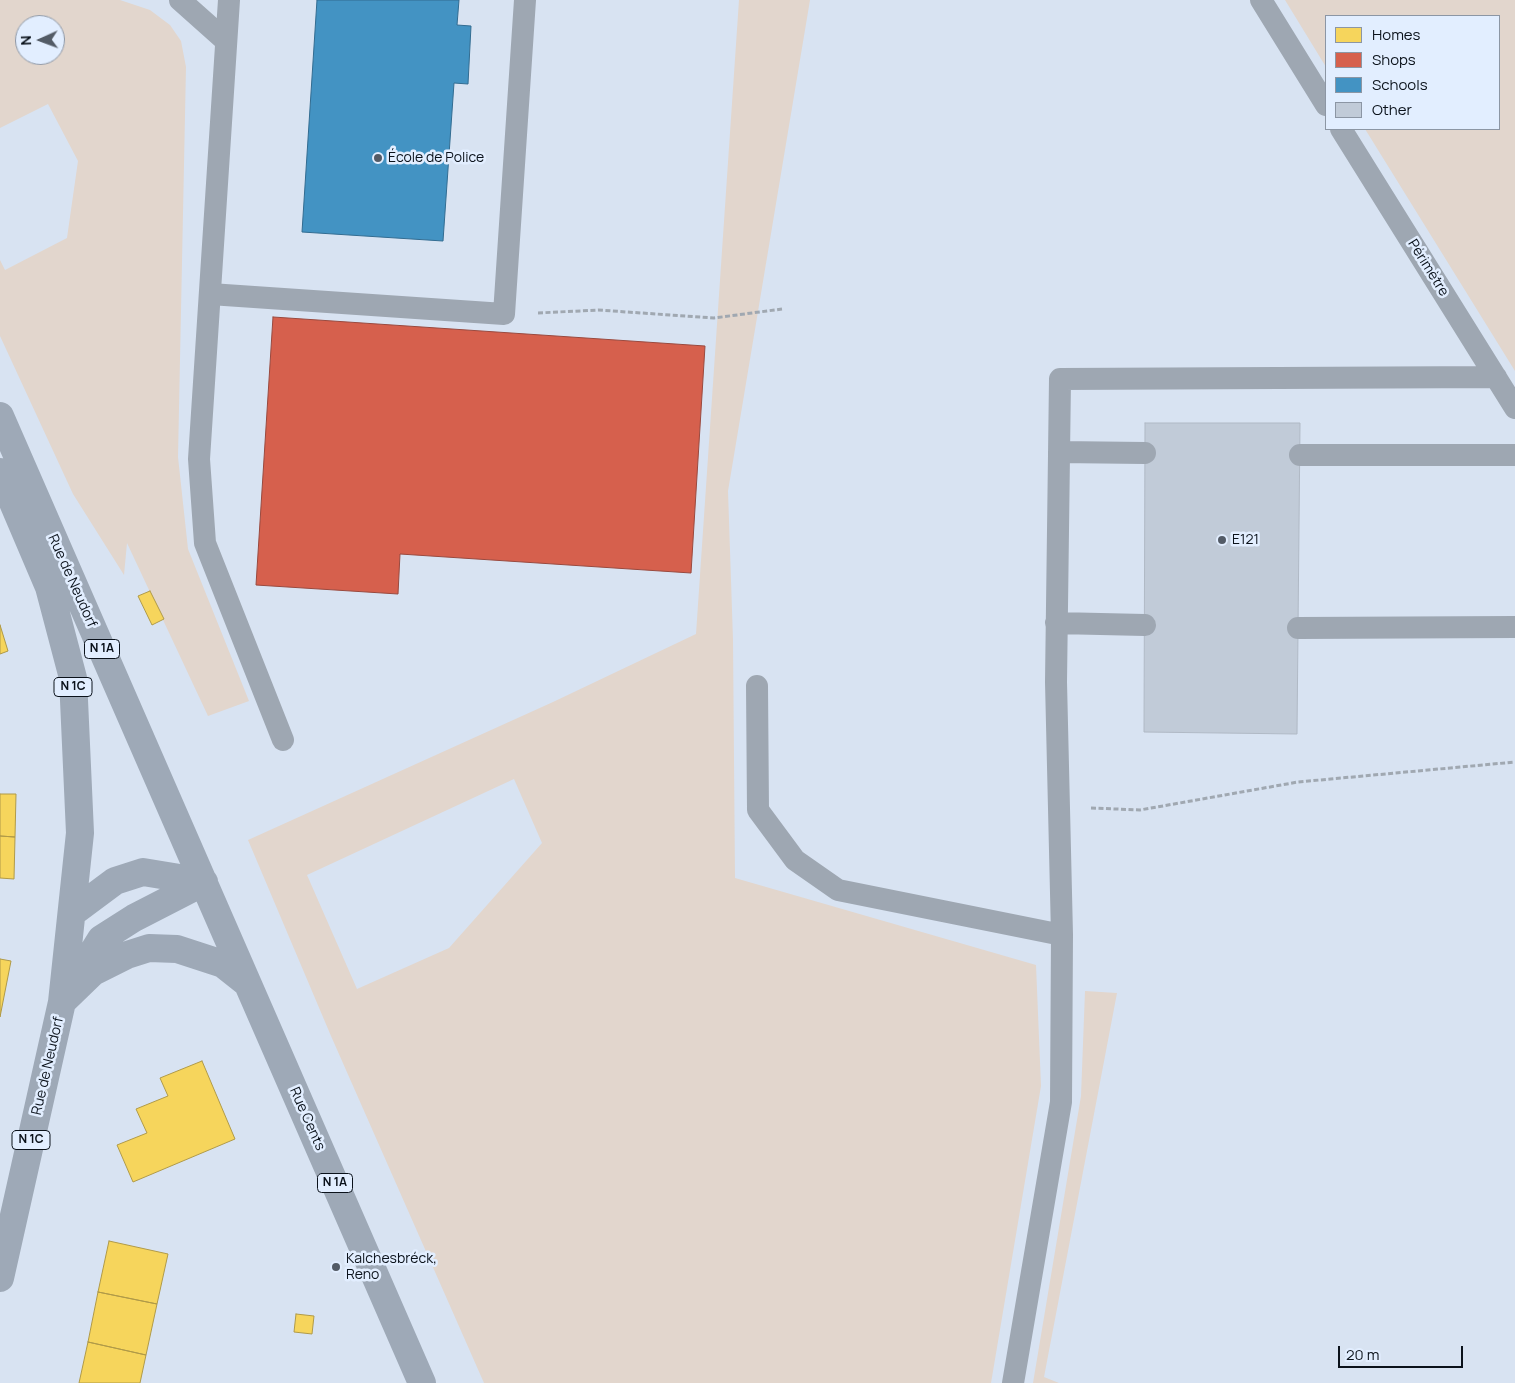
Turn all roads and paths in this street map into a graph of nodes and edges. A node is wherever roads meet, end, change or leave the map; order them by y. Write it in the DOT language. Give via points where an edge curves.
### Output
graph roads {
  1 [pos="180,0"];
  2 [pos="229,0"];
  3 [pos="525,0"];
  4 [pos="1261,0"];
  5 [pos="226,41"];
  6 [pos="1325,103"];
  7 [pos="1342,130"];
  8 [pos="210,294"];
  9 [pos="782,309"];
  10 [pos="504,314"];
  11 [pos="1496,377"];
  12 [pos="1515,408"];
  13 [pos="0,416"];
  14 [pos="1059,452"];
  15 [pos="1145,453"];
  16 [pos="1300,455"];
  17 [pos="1515,456"];
  18 [pos="0,472"];
  19 [pos="1056,623"];
  20 [pos="1145,626"];
  21 [pos="1515,627"];
  22 [pos="1298,628"];
  23 [pos="757,686"];
  24 [pos="283,740"];
  25 [pos="1515,762"];
  26 [pos="1058,808"];
  27 [pos="204,882"];
  28 [pos="72,913"];
  29 [pos="1062,935"];
  30 [pos="248,984"];
  31 [pos="62,1002"];
  32 [pos="0,1278"];
  33 [pos="422,1383"];
  34 [pos="1013,1383"];
  1 -- 5 [label="lane"];
  2 -- 5 [label="lane"];
  3 -- 10 [label="lane"];
  4 -- 6 [label="lane"];
  5 -- 8 [label="lane"];
  7 -- 11 [label="lane, Périmètre"];
  8 -- 10 [label="lane"];
  8 -- 24 [label="lane" via="199,459 205,543"];
  9 -- 10 [label="path" via="714,318 598,310"];
  11 -- 12 [label="lane, Périmètre"];
  11 -- 14 [label="lane" via="1060,380"];
  13 -- 27 [label="main road, Rue de Neudorf / N 1A"];
  14 -- 15 [label="lane"];
  14 -- 19 [label="lane"];
  16 -- 17 [label="lane"];
  18 -- 28 [label="main road, Rue de Neudorf / N 1C" via="49,587 73,678 80,833"];
  19 -- 20 [label="lane"];
  19 -- 26 [label="lane"];
  21 -- 22 [label="lane"];
  23 -- 29 [label="lane" via="758,810 796,860 838,890"];
  25 -- 26 [label="path" via="1298,782 1140,810"];
  26 -- 29 [label="lane"];
  27 -- 28 [label="main road" via="144,872 115,881"];
  27 -- 30 [label="main road, Rue Cents / N 1A"];
  27 -- 31 [label="main road, Rue de Neudorf / N 1C" via="101,939"];
  28 -- 31 [label="main road, Rue de Neudorf / N 1C"];
  29 -- 34 [label="lane" via="1061,1102"];
  30 -- 31 [label="main road, Rue de Neudorf" via="222,964 177,949 149,948 93,972"];
  30 -- 33 [label="main road, Rue Cents / N 1A"];
  31 -- 32 [label="main road, Rue de Neudorf / N 1C"];
}
